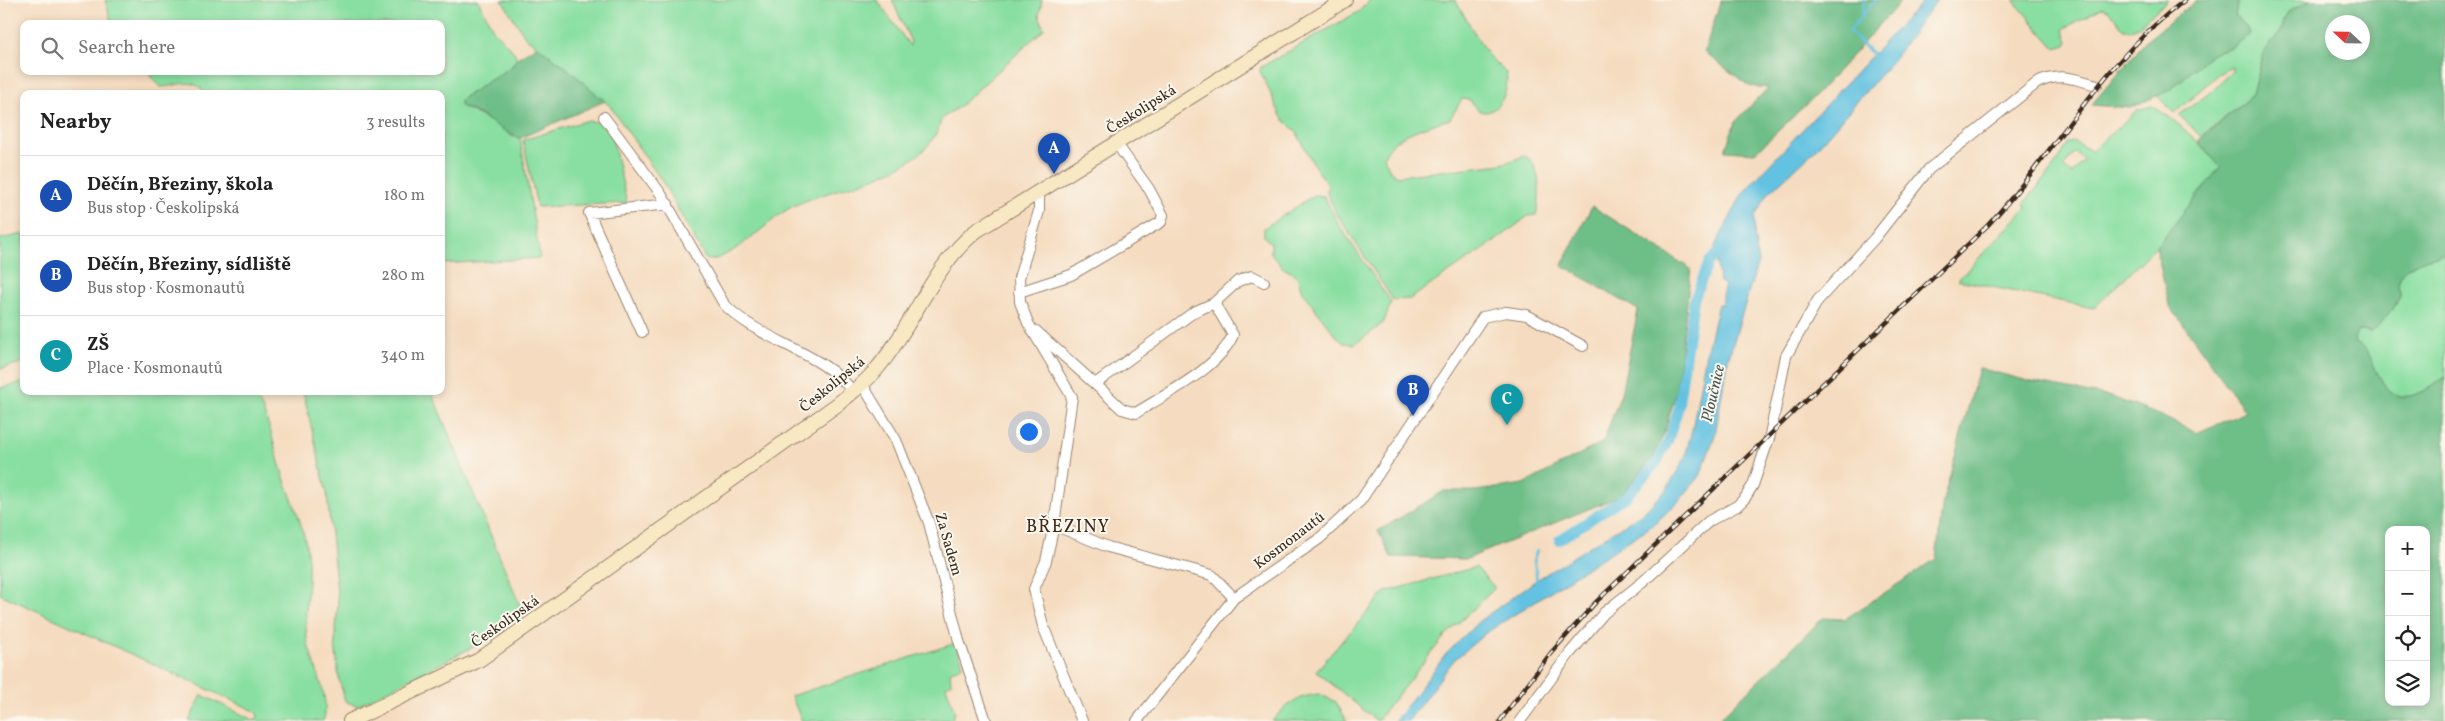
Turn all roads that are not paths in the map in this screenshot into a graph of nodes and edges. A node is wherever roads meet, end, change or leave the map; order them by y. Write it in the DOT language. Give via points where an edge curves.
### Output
graph roads {
  1 [pos="1345,0"];
  2 [pos="2097,85"];
  3 [pos="604,116"];
  4 [pos="1116,143"];
  5 [pos="1039,192"];
  6 [pos="668,204"];
  7 [pos="1264,282"];
  8 [pos="1020,292"];
  9 [pos="1214,303"];
  10 [pos="1028,324"];
  11 [pos="642,332"];
  12 [pos="1583,346"];
  13 [pos="1096,386"];
  14 [pos="857,388"];
  15 [pos="1054,525"];
  16 [pos="1234,598"];
  17 [pos="350,721"];
  18 [pos="986,721"];
  19 [pos="1082,721"];
  20 [pos="1137,721"];
  21 [pos="1520,721"];
  1 -- 4 [label="main road, Českolipská"];
  2 -- 21 [label="street" via="2062,76 2037,83 1929,169 1874,239 1818,300 1796,335 1782,369 1770,434 1754,485 1745,498 1710,521 1604,613"];
  3 -- 6 [label="street, Za Sadem"];
  4 -- 5 [label="main road, Českolipská"];
  4 -- 8 [label="street" via="1149,189 1163,215 1161,222 1071,275"];
  5 -- 8 [label="street" via="1039,210 1019,278"];
  5 -- 14 [label="main road, Českolipská" via="960,244 876,371"];
  6 -- 11 [label="street" via="589,213"];
  6 -- 14 [label="street, Za Sadem" via="716,294 735,316"];
  7 -- 9 [label="street" via="1252,276 1238,281"];
  8 -- 10 [label="street"];
  9 -- 13 [label="street" via="1194,312 1094,384"];
  9 -- 13 [label="street" via="1233,335 1227,348 1205,368 1136,413 1122,409"];
  10 -- 13 [label="street"];
  10 -- 15 [label="street" via="1072,397"];
  12 -- 16 [label="street, Kosmonautů" via="1528,315 1506,312 1483,317 1361,500 1319,539"];
  14 -- 17 [label="main road, Českolipská" via="479,660"];
  14 -- 18 [label="street, Za Sadem" via="896,440 929,523 959,641"];
  15 -- 16 [label="street" via="1108,547 1212,575"];
  15 -- 19 [label="street" via="1046,561 1034,589 1043,626"];
  16 -- 20 [label="street, Kosmonautů"];
}
